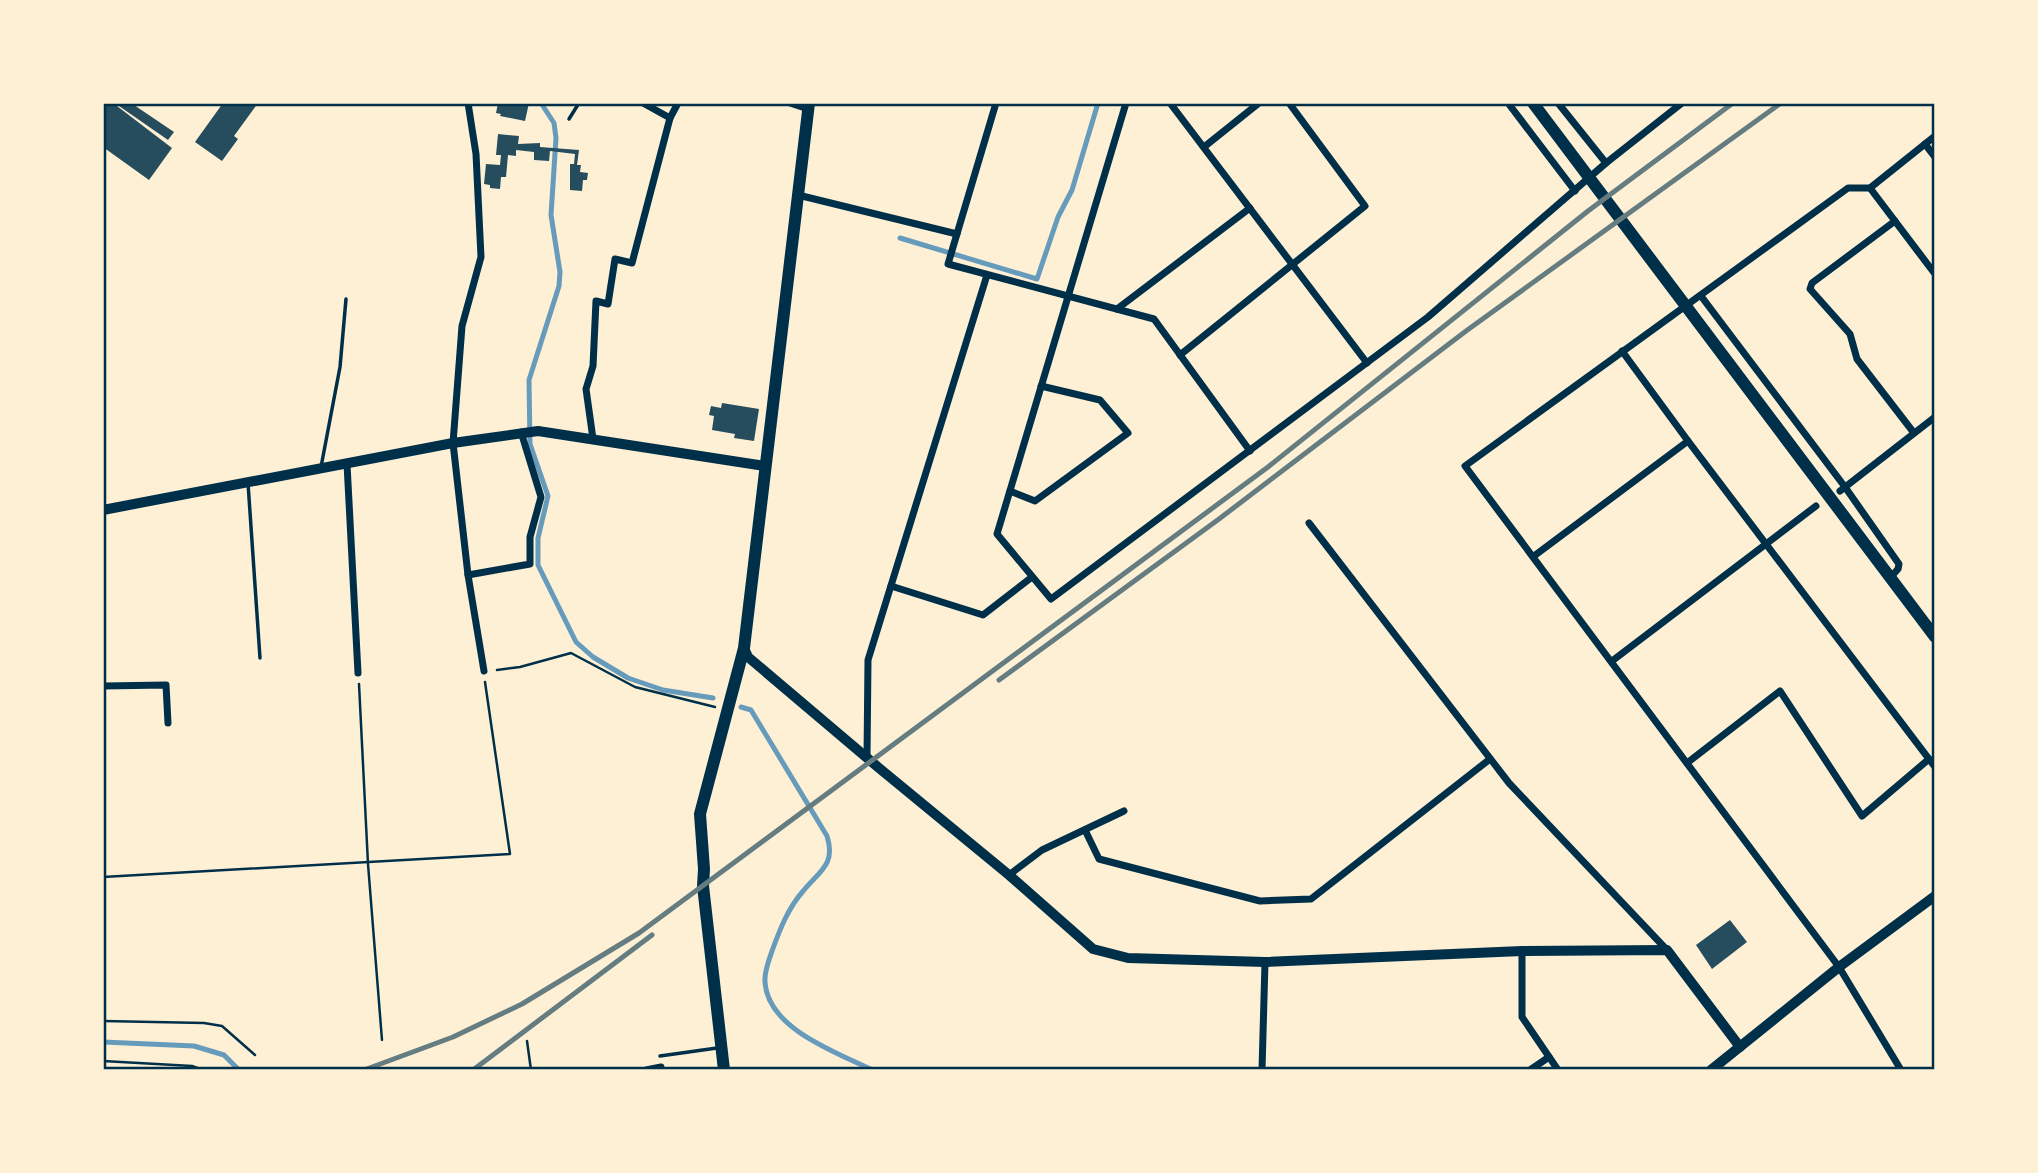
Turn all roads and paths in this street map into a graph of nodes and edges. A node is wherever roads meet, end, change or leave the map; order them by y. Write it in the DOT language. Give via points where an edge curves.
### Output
graph roads {
  1 [pos="468,103"];
  2 [pos="579,103"];
  3 [pos="643,103"];
  4 [pos="678,103"];
  5 [pos="790,103"];
  6 [pos="996,103"];
  7 [pos="1126,103"];
  8 [pos="1170,103"];
  9 [pos="1259,103"];
  10 [pos="1289,103"];
  11 [pos="1508,103"];
  12 [pos="1533,103"];
  13 [pos="1558,103"];
  14 [pos="1682,103"];
  15 [pos="809,106"];
  16 [pos="569,118"];
  17 [pos="670,118"];
  18 [pos="1935,135"];
  19 [pos="1925,144"];
  20 [pos="1204,148"];
  21 [pos="1935,157"];
  22 [pos="1606,163"];
  23 [pos="1870,188"];
  24 [pos="1575,191"];
  25 [pos="798,195"];
  26 [pos="1250,208"];
  27 [pos="1895,221"];
  28 [pos="957,234"];
  29 [pos="1293,265"];
  30 [pos="1935,274"];
  31 [pos="987,275"];
  32 [pos="1068,296"];
  33 [pos="1701,296"];
  34 [pos="346,299"];
  35 [pos="1117,309"];
  36 [pos="1622,351"];
  37 [pos="1180,355"];
  38 [pos="1367,363"];
  39 [pos="1041,386"];
  40 [pos="1935,417"];
  41 [pos="521,432"];
  42 [pos="1914,433"];
  43 [pos="593,439"];
  44 [pos="1688,441"];
  45 [pos="453,443"];
  46 [pos="1250,451"];
  47 [pos="347,464"];
  48 [pos="765,466"];
  49 [pos="321,469"];
  50 [pos="248,481"];
  51 [pos="1843,489"];
  52 [pos="1010,491"];
  53 [pos="1816,506"];
  54 [pos="103,510"];
  55 [pos="1308,523"];
  56 [pos="1766,545"];
  57 [pos="1534,556"];
  58 [pos="468,575"];
  59 [pos="1032,577"];
  60 [pos="1891,578"];
  61 [pos="891,586"];
  62 [pos="1935,637"];
  63 [pos="744,648"];
  64 [pos="260,658"];
  65 [pos="1612,661"];
  66 [pos="484,671"];
  67 [pos="358,673"];
  68 [pos="103,686"];
  69 [pos="726,710"];
  70 [pos="168,723"];
  71 [pos="867,757"];
  72 [pos="1490,759"];
  73 [pos="1929,760"];
  74 [pos="1687,763"];
  75 [pos="1935,767"];
  76 [pos="1124,811"];
  77 [pos="1085,830"];
  78 [pos="368,864"];
  79 [pos="1009,874"];
  80 [pos="103,877"];
  81 [pos="1935,896"];
  82 [pos="1667,950"];
  83 [pos="1522,951"];
  84 [pos="1265,962"];
  85 [pos="1839,967"];
  86 [pos="103,1021"];
  87 [pos="382,1040"];
  88 [pos="527,1041"];
  89 [pos="721,1047"];
  90 [pos="1740,1047"];
  91 [pos="255,1055"];
  92 [pos="660,1056"];
  93 [pos="1549,1057"];
  94 [pos="103,1061"];
  95 [pos="661,1067"];
  96 [pos="203,1070"];
  97 [pos="531,1070"];
  98 [pos="646,1070"];
  99 [pos="724,1070"];
  100 [pos="1262,1070"];
  101 [pos="1530,1070"];
  102 [pos="1558,1070"];
  103 [pos="1710,1070"];
  104 [pos="1901,1070"];
  1 -- 45 [label="street" via="476,154 481,257 462,326"];
  2 -- 16 [label="lane"];
  3 -- 17 [label="street"];
  4 -- 17 [label="street"];
  5 -- 15 [label="street"];
  6 -- 28 [label="street"];
  7 -- 32 [label="street"];
  8 -- 20 [label="street"];
  9 -- 20 [label="street"];
  10 -- 29 [label="street" via="1366,206"];
  11 -- 24 [label="street"];
  12 -- 60 [label="main road"];
  13 -- 22 [label="street"];
  14 -- 22 [label="street"];
  15 -- 25 [label="main road"];
  17 -- 43 [label="street" via="632,263 615,259 608,304 596,301 593,366 586,389"];
  18 -- 19 [label="street"];
  19 -- 21 [label="street"];
  19 -- 23 [label="street"];
  20 -- 26 [label="street"];
  22 -- 24 [label="street"];
  23 -- 27 [label="street"];
  23 -- 33 [label="street" via="1848,188"];
  24 -- 38 [label="street"];
  25 -- 28 [label="street"];
  25 -- 48 [label="main road"];
  26 -- 29 [label="street"];
  26 -- 35 [label="street"];
  27 -- 30 [label="street"];
  27 -- 42 [label="street" via="1810,289 1850,334 1857,359"];
  28 -- 31 [label="street" via="948,264"];
  29 -- 37 [label="street"];
  29 -- 38 [label="street"];
  31 -- 32 [label="street"];
  31 -- 61 [label="street"];
  32 -- 35 [label="street"];
  32 -- 39 [label="street"];
  33 -- 36 [label="street"];
  33 -- 51 [label="street"];
  34 -- 49 [label="lane" via="340,367"];
  35 -- 37 [label="street" via="1154,319"];
  36 -- 44 [label="street"];
  36 -- 57 [label="street" via="1465,466"];
  37 -- 46 [label="street"];
  38 -- 46 [label="street"];
  39 -- 52 [label="street"];
  39 -- 52 [label="street" via="1100,400 1128,433 1035,501"];
  40 -- 42 [label="street"];
  41 -- 43 [label="street"];
  41 -- 45 [label="street"];
  41 -- 58 [label="street" via="541,497 530,537 530,564"];
  42 -- 51 [label="street"];
  43 -- 48 [label="street"];
  44 -- 56 [label="street"];
  44 -- 57 [label="street"];
  45 -- 47 [label="street"];
  45 -- 58 [label="street"];
  46 -- 59 [label="street" via="1051,599"];
  47 -- 49 [label="street"];
  47 -- 67 [label="street"];
  48 -- 63 [label="main road"];
  49 -- 50 [label="street"];
  50 -- 54 [label="street"];
  50 -- 64 [label="lane"];
  51 -- 60 [label="street" via="1899,564"];
  52 -- 59 [label="street" via="997,534"];
  53 -- 56 [label="street"];
  55 -- 72 [label="street"];
  56 -- 65 [label="street"];
  56 -- 73 [label="street"];
  57 -- 65 [label="street"];
  58 -- 66 [label="street"];
  59 -- 61 [label="street" via="983,615"];
  60 -- 62 [label="main road"];
  61 -- 71 [label="street" via="868,660"];
  63 -- 69 [label="main road"];
  63 -- 71 [label="street" via="748,657"];
  65 -- 74 [label="street"];
  66 -- 69 [label="path" via="571,653 635,687"];
  66 -- 78 [label="path" via="510,854"];
  67 -- 78 [label="path"];
  68 -- 70 [label="street" via="166,685"];
  69 -- 89 [label="main road" via="700,814 703,887"];
  71 -- 79 [label="street"];
  72 -- 77 [label="street" via="1311,899 1260,901 1099,859"];
  72 -- 82 [label="street"];
  73 -- 74 [label="street" via="1862,816 1780,691"];
  73 -- 75 [label="street"];
  74 -- 85 [label="street"];
  76 -- 77 [label="street"];
  77 -- 79 [label="street" via="1042,850"];
  78 -- 80 [label="path"];
  78 -- 87 [label="path"];
  79 -- 84 [label="street" via="1093,949 1128,958"];
  81 -- 85 [label="street"];
  82 -- 83 [label="street"];
  82 -- 90 [label="street"];
  83 -- 84 [label="street"];
  83 -- 93 [label="street" via="1522,1017"];
  84 -- 100 [label="street"];
  85 -- 90 [label="street"];
  85 -- 104 [label="street"];
  86 -- 91 [label="path" via="222,1026"];
  88 -- 97 [label="path"];
  89 -- 92 [label="lane"];
  89 -- 99 [label="main road"];
  90 -- 103 [label="street"];
  93 -- 101 [label="street"];
  93 -- 102 [label="street"];
  94 -- 96 [label="path"];
  95 -- 98 [label="street"];
}
